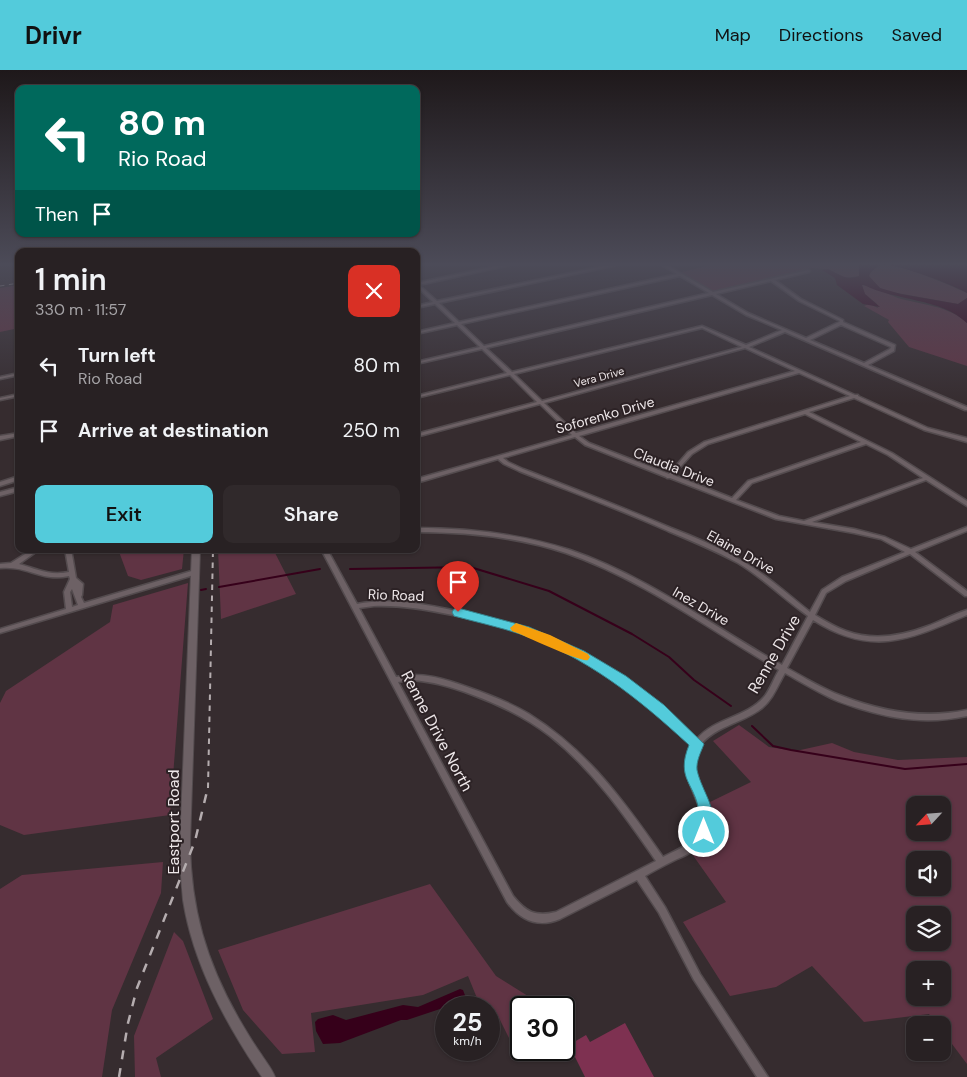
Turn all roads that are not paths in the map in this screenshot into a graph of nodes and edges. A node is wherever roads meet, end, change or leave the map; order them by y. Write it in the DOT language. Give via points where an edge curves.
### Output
graph roads {
  1 [pos="445,311"];
  2 [pos="518,311"];
  3 [pos="638,311"];
  4 [pos="740,311"];
  5 [pos="824,311"];
  6 [pos="841,323"];
  7 [pos="459,324"];
  8 [pos="784,331"];
  9 [pos="420,333"];
  10 [pos="806,340"];
  11 [pos="482,347"];
  12 [pos="748,347"];
  13 [pos="420,362"];
  14 [pos="864,365"];
  15 [pos="800,371"];
  16 [pos="510,374"];
  17 [pos="15,375"];
  18 [pos="0,378"];
  19 [pos="15,396"];
  20 [pos="420,396"];
  21 [pos="856,396"];
  22 [pos="0,399"];
  23 [pos="541,403"];
  24 [pos="967,409"];
  25 [pos="805,412"];
  26 [pos="15,435"];
  27 [pos="420,435"];
  28 [pos="575,435"];
  29 [pos="0,438"];
  30 [pos="967,440"];
  31 [pos="866,442"];
  32 [pos="499,457"];
  33 [pos="669,477"];
  34 [pos="927,478"];
  35 [pos="15,480"];
  36 [pos="420,480"];
  37 [pos="0,484"];
  38 [pos="15,490"];
  39 [pos="0,494"];
  40 [pos="732,501"];
  41 [pos="967,504"];
  42 [pos="806,523"];
  43 [pos="420,530"];
  44 [pos="967,530"];
  45 [pos="912,552"];
  46 [pos="31,553"];
  47 [pos="69,553"];
  48 [pos="196,553"];
  49 [pos="326,553"];
  50 [pos="13,565"];
  51 [pos="0,566"];
  52 [pos="195,572"];
  53 [pos="73,576"];
  54 [pos="967,594"];
  55 [pos="82,607"];
  56 [pos="355,607"];
  57 [pos="69,610"];
  58 [pos="967,612"];
  59 [pos="811,617"];
  60 [pos="0,631"];
  61 [pos="784,669"];
  62 [pos="394,680"];
  63 [pos="967,713"];
  64 [pos="697,744"];
  65 [pos="662,863"];
  66 [pos="639,875"];
  67 [pos="269,1077"];
  68 [pos="763,1077"];
  1 -- 7 [label="street, Claudia Drive"];
  2 -- 7 [label="street"];
  3 -- 11 [label="street"];
  4 -- 8 [label="street"];
  5 -- 6 [label="street" via="841,319"];
  6 -- 10 [label="street"];
  6 -- 14 [label="street" via="893,346 892,350"];
  7 -- 9 [label="street"];
  7 -- 11 [label="street, Claudia Drive"];
  8 -- 10 [label="street"];
  8 -- 12 [label="street, Vera Drive"];
  10 -- 14 [label="street"];
  11 -- 13 [label="street"];
  11 -- 16 [label="street, Claudia Drive"];
  12 -- 15 [label="street"];
  12 -- 16 [label="street" via="702,327"];
  12 -- 23 [label="street, Vera Drive"];
  14 -- 24 [label="street"];
  15 -- 21 [label="street"];
  15 -- 28 [label="street, Soforenko Drive"];
  16 -- 20 [label="street"];
  16 -- 23 [label="street, Claudia Drive"];
  17 -- 18 [label="street"];
  19 -- 22 [label="street"];
  21 -- 25 [label="street"];
  21 -- 30 [label="street" via="935,432"];
  23 -- 27 [label="street, Vera Drive"];
  23 -- 28 [label="street, Claudia Drive"];
  25 -- 31 [label="street"];
  25 -- 33 [label="street" via="706,444 690,453"];
  26 -- 29 [label="street"];
  28 -- 32 [label="street, Soforenko Drive"];
  28 -- 33 [label="street, Claudia Drive" via="594,448"];
  31 -- 34 [label="street"];
  31 -- 40 [label="street" via="750,482"];
  32 -- 36 [label="street, Soforenko Drive"];
  32 -- 59 [label="street, Elaine Drive" via="521,470 740,562 776,586"];
  33 -- 40 [label="street, Claudia Drive"];
  34 -- 41 [label="street"];
  34 -- 42 [label="street"];
  35 -- 37 [label="street"];
  38 -- 39 [label="street"];
  40 -- 42 [label="street, Claudia Drive" via="778,518"];
  42 -- 45 [label="street, Claudia Drive" via="872,535"];
  43 -- 61 [label="street, Inez Drive" via="500,535 590,560 635,582"];
  44 -- 45 [label="street, Renne Drive"];
  45 -- 54 [label="street, Claudia Drive"];
  45 -- 59 [label="street, Renne Drive" via="837,582 821,597"];
  46 -- 50 [label="street"];
  47 -- 53 [label="street"];
  48 -- 52 [label="street, Eastport Road"];
  49 -- 56 [label="street, Renne Drive North"];
  50 -- 51 [label="street"];
  50 -- 53 [label="street" via="43,576"];
  52 -- 55 [label="street"];
  52 -- 67 [label="street, Eastport Road" via="185,838 188,897 199,944 220,996"];
  53 -- 55 [label="street"];
  53 -- 57 [label="street" via="67,592"];
  55 -- 57 [label="street"];
  56 -- 62 [label="street, Renne Drive North"];
  56 -- 64 [label="street, Rio Road" via="376,604 458,612 545,638 621,679"];
  57 -- 60 [label="street"];
  58 -- 59 [label="street, Elaine Drive" via="914,635 880,640 853,636"];
  59 -- 61 [label="street, Renne Drive"];
  61 -- 63 [label="street, Inez Drive" via="838,698 872,710 919,717"];
  61 -- 64 [label="street, Renne Drive" via="761,705 710,733"];
  62 -- 65 [label="street" via="407,676 468,690 511,708 552,734 603,780"];
  62 -- 66 [label="street, Renne Drive North" via="516,908 533,919 548,919"];
  64 -- 65 [label="street" via="690,760 690,770 706,813 704,832 696,844"];
  65 -- 66 [label="street"];
  66 -- 68 [label="street" via="662,910 697,977"];
}
